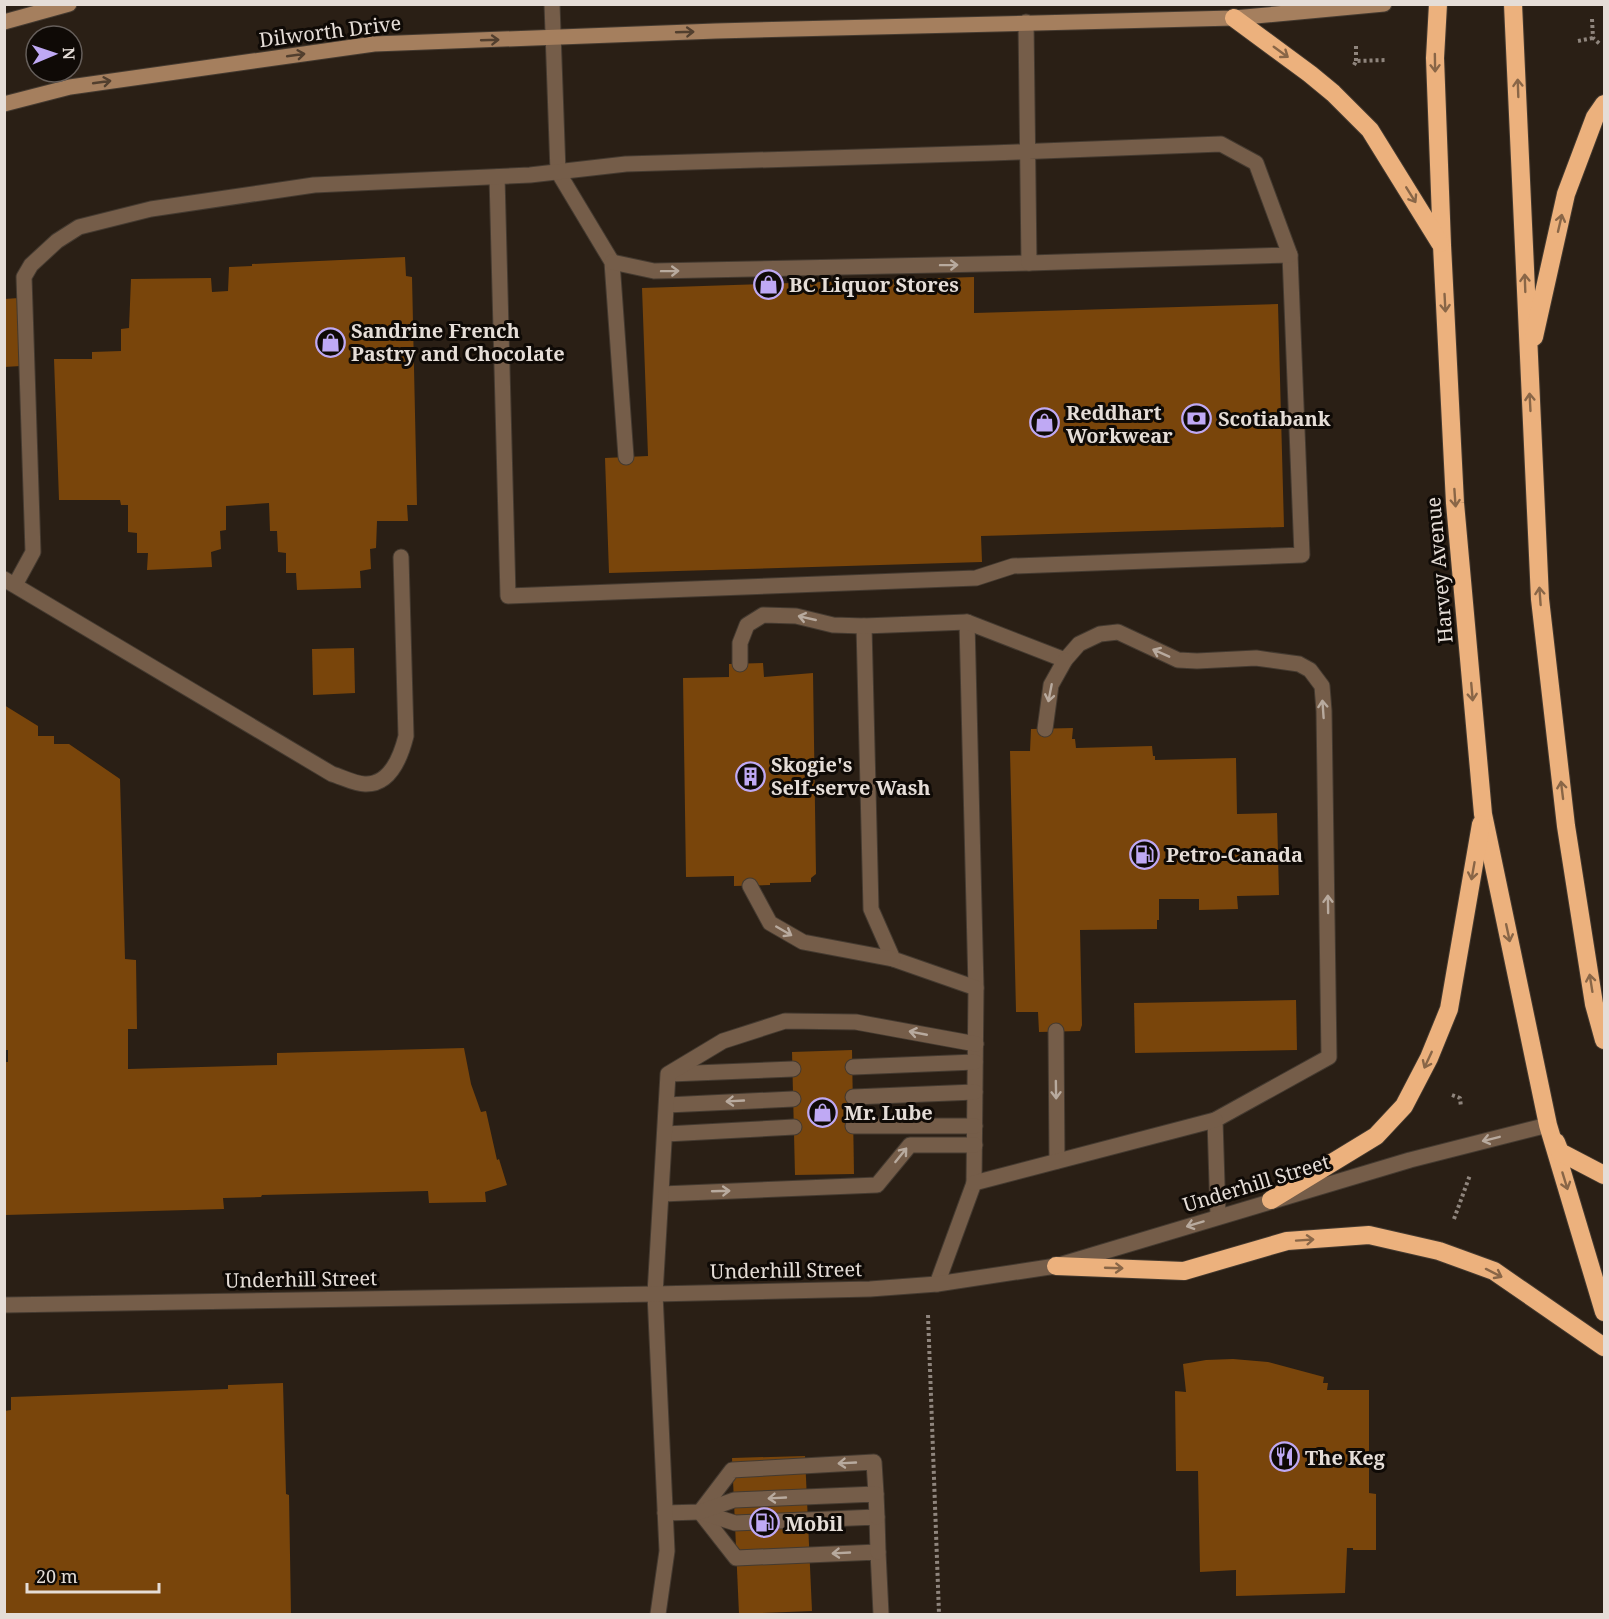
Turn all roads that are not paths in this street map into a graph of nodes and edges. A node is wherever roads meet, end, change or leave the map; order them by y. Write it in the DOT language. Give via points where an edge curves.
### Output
graph roads {
  1 [pos="69,4"];
  2 [pos="552,4"];
  3 [pos="1384,4"];
  4 [pos="1438,4"];
  5 [pos="1513,4"];
  6 [pos="1234,18"];
  7 [pos="4,22"];
  8 [pos="1026,22"];
  9 [pos="553,37"];
  10 [pos="4,104"];
  11 [pos="1605,104"];
  12 [pos="1028,152"];
  13 [pos="558,172"];
  14 [pos="497,177"];
  15 [pos="1442,245"];
  16 [pos="1290,255"];
  17 [pos="612,262"];
  18 [pos="1029,264"];
  19 [pos="1528,362"];
  20 [pos="626,457"];
  21 [pos="401,557"];
  22 [pos="10,582"];
  23 [pos="967,622"];
  24 [pos="864,626"];
  25 [pos="1065,660"];
  26 [pos="740,664"];
  27 [pos="1045,729"];
  28 [pos="1483,814"];
  29 [pos="750,886"];
  30 [pos="893,959"];
  31 [pos="976,988"];
  32 [pos="1056,1031"];
  33 [pos="1605,1040"];
  34 [pos="975,1044"];
  35 [pos="975,1062"];
  36 [pos="853,1067"];
  37 [pos="793,1069"];
  38 [pos="669,1074"];
  39 [pos="975,1092"];
  40 [pos="853,1097"];
  41 [pos="793,1099"];
  42 [pos="667,1105"];
  43 [pos="1215,1119"];
  44 [pos="1548,1125"];
  45 [pos="853,1126"];
  46 [pos="975,1126"];
  47 [pos="794,1127"];
  48 [pos="666,1134"];
  49 [pos="975,1145"];
  50 [pos="1057,1161"];
  51 [pos="1605,1175"];
  52 [pos="974,1183"];
  53 [pos="662,1194"];
  54 [pos="1271,1200"];
  55 [pos="1218,1216"];
  56 [pos="1056,1266"];
  57 [pos="932,1285"];
  58 [pos="655,1294"];
  59 [pos="4,1305"];
  60 [pos="1605,1312"];
  61 [pos="1605,1347"];
  62 [pos="876,1494"];
  63 [pos="700,1512"];
  64 [pos="666,1513"];
  65 [pos="877,1517"];
  66 [pos="878,1552"];
  67 [pos="658,1614"];
  68 [pos="881,1614"];
  1 -- 7 [label="main road"];
  2 -- 9 [label="street"];
  3 -- 6 [label="main road, Dilworth Drive"];
  4 -- 15 [label="highway, Harvey Avenue, one-way" via="1435,58"];
  19 -- 5 [label="highway, one-way"];
  6 -- 8 [label="main road, Dilworth Drive"];
  6 -- 15 [label="highway, one-way" via="1310,74 1370,130"];
  9 -- 8 [label="main road, Dilworth Drive, one-way"];
  8 -- 12 [label="street"];
  10 -- 9 [label="main road, Dilworth Drive, one-way" via="70,87 374,44"];
  9 -- 13 [label="street"];
  19 -- 11 [label="highway, one-way" via="1566,194 1595,117"];
  12 -- 13 [label="street" via="626,164"];
  12 -- 16 [label="street" via="1221,144 1256,163"];
  12 -- 18 [label="street"];
  13 -- 14 [label="street"];
  13 -- 17 [label="street"];
  14 -- 16 [label="street" via="508,596 976,578 1013,566 1302,555"];
  14 -- 22 [label="street" via="302,187 151,209 79,227 57,241 24,277 33,552"];
  15 -- 28 [label="highway, Harvey Avenue, one-way" via="1455,502"];
  16 -- 18 [label="street"];
  17 -- 18 [label="street, one-way" via="654,271"];
  17 -- 20 [label="street"];
  33 -- 19 [label="highway, one-way" via="1594,1004 1566,826 1541,610"];
  21 -- 22 [label="street" via="406,736 401,757 391,772 377,782 365,784 332,774"];
  23 -- 24 [label="street"];
  23 -- 25 [label="street"];
  23 -- 31 [label="street"];
  24 -- 26 [label="street, one-way" via="763,615 747,625 740,643"];
  24 -- 30 [label="street" via="871,909"];
  25 -- 27 [label="street, one-way" via="1051,686"];
  43 -- 25 [label="street, one-way" via="1329,1057 1322,686 1310,670 1299,664 1256,658 1178,660 1118,632 1100,634 1079,644"];
  28 -- 44 [label="highway, Harvey Avenue, one-way"];
  28 -- 54 [label="highway, one-way" via="1449,1009 1404,1106 1376,1136"];
  29 -- 30 [label="street, one-way" via="770,923 803,942"];
  30 -- 31 [label="street"];
  31 -- 34 [label="street"];
  32 -- 50 [label="street, one-way"];
  34 -- 35 [label="street"];
  34 -- 38 [label="street, one-way" via="856,1022 785,1021 723,1041"];
  35 -- 36 [label="street"];
  35 -- 39 [label="street"];
  37 -- 38 [label="street"];
  38 -- 42 [label="street"];
  39 -- 40 [label="street"];
  39 -- 46 [label="street"];
  41 -- 42 [label="street, one-way"];
  42 -- 48 [label="street"];
  43 -- 50 [label="street"];
  43 -- 55 [label="street"];
  44 -- 51 [label="highway" via="1560,1152"];
  44 -- 54 [label="street, Underhill Street, one-way"];
  44 -- 60 [label="highway, one-way"];
  45 -- 46 [label="street"];
  46 -- 49 [label="street"];
  47 -- 48 [label="street"];
  48 -- 53 [label="street"];
  49 -- 52 [label="street"];
  53 -- 49 [label="street, one-way" via="877,1185 910,1145"];
  50 -- 52 [label="street"];
  52 -- 57 [label="street"];
  53 -- 58 [label="street"];
  54 -- 55 [label="street, Underhill Street"];
  55 -- 56 [label="street, Underhill Street, one-way"];
  56 -- 57 [label="street, Underhill Street"];
  56 -- 61 [label="highway, one-way" via="1184,1270 1287,1241 1369,1235 1439,1251 1494,1272"];
  57 -- 58 [label="street, Underhill Street"];
  58 -- 59 [label="street, Underhill Street"];
  58 -- 64 [label="street"];
  62 -- 63 [label="street, one-way" via="734,1500"];
  62 -- 63 [label="street, one-way" via="874,1461 732,1470"];
  62 -- 65 [label="street"];
  63 -- 64 [label="street"];
  63 -- 65 [label="street" via="735,1523"];
  66 -- 63 [label="street, one-way" via="736,1558"];
  64 -- 67 [label="street" via="667,1551"];
  65 -- 66 [label="street"];
  66 -- 68 [label="street"];
}
